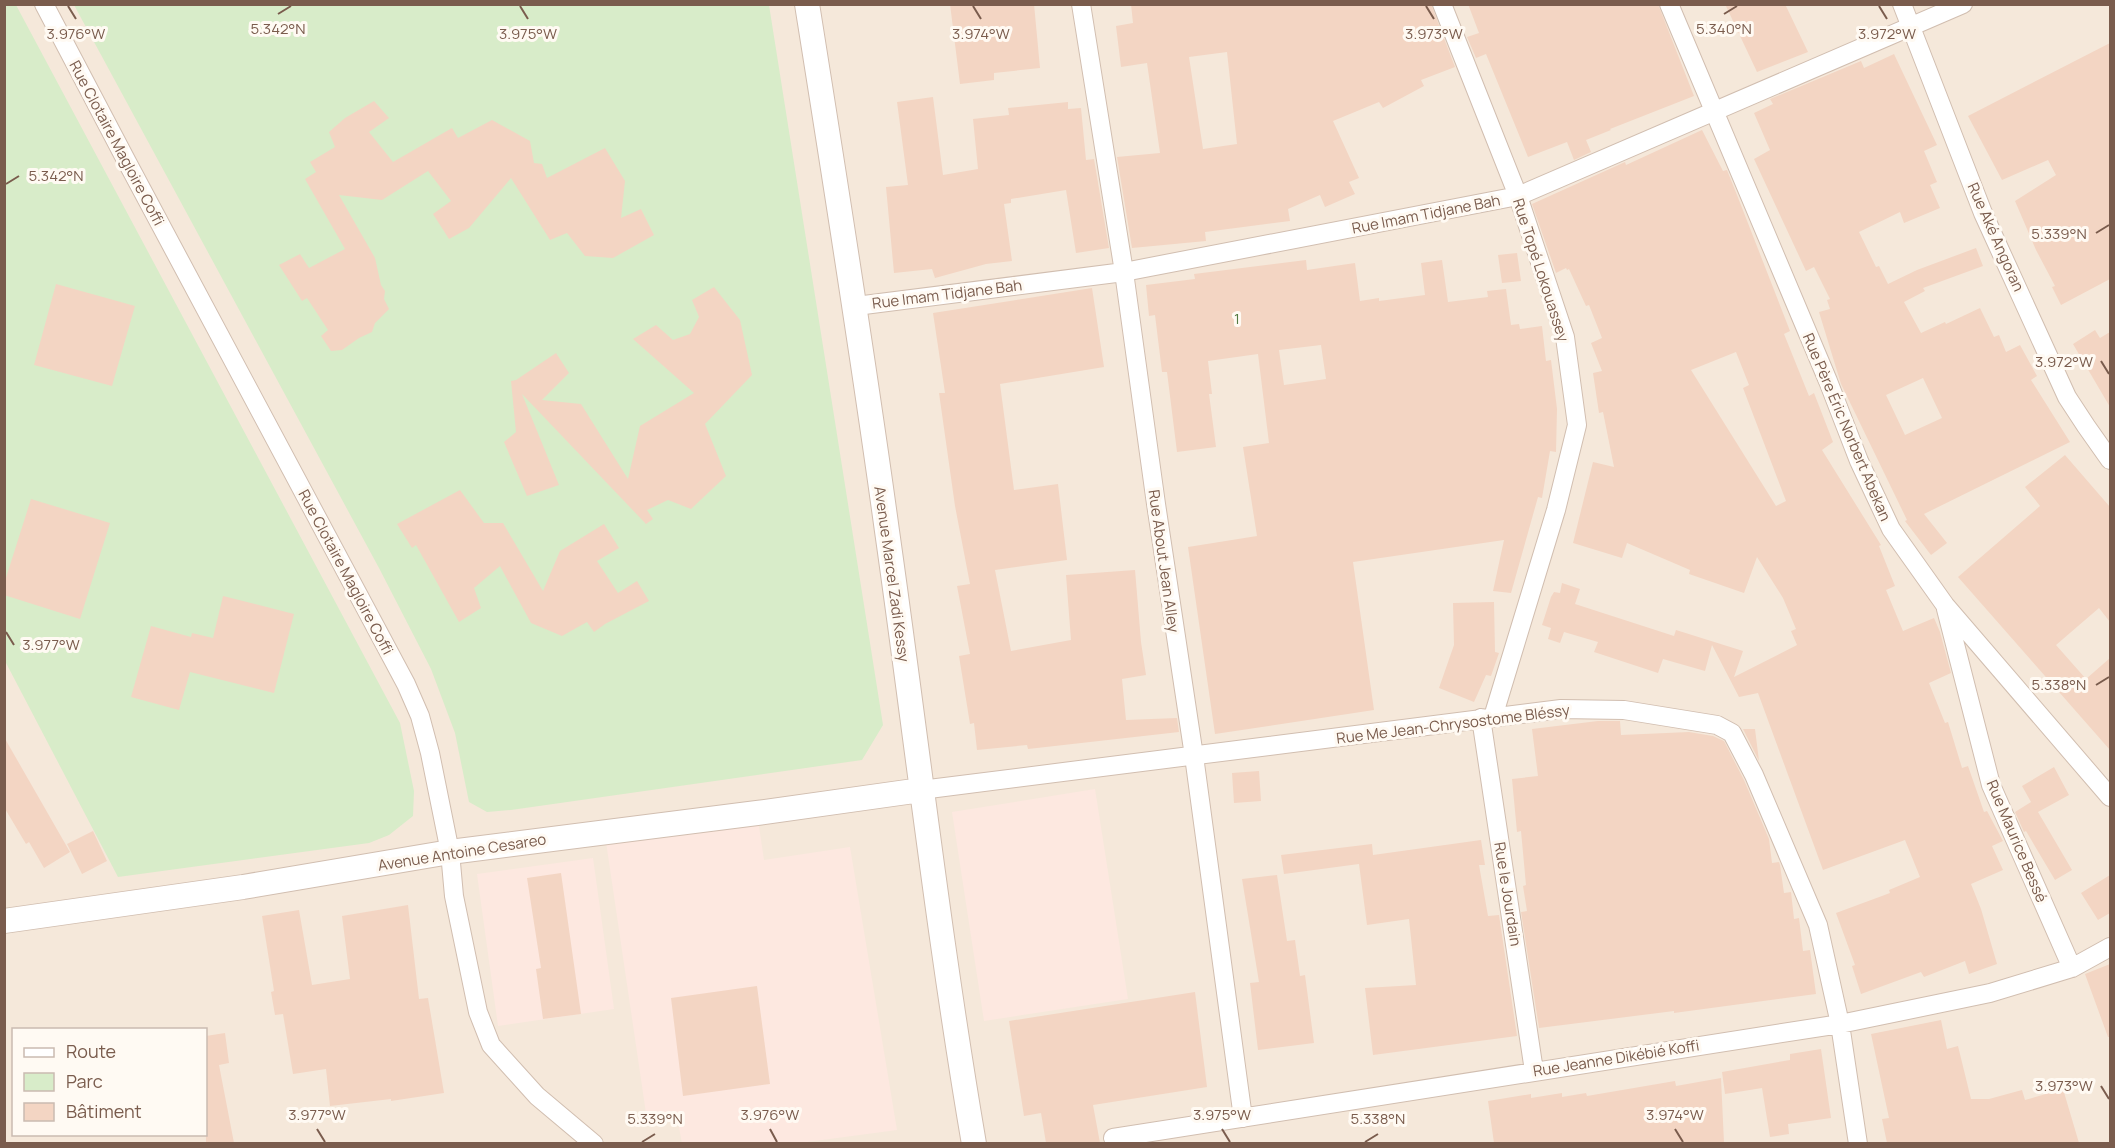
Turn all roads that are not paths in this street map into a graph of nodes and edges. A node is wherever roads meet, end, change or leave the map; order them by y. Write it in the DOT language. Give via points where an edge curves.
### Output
graph roads {
  1 [pos="44,4"];
  2 [pos="807,4"];
  3 [pos="1082,4"];
  4 [pos="1442,4"];
  5 [pos="1669,4"];
  6 [pos="1902,4"];
  7 [pos="1963,4"];
  8 [pos="1911,26"];
  9 [pos="1713,112"];
  10 [pos="1518,196"];
  11 [pos="1124,272"];
  12 [pos="856,306"];
  13 [pos="2110,460"];
  14 [pos="1945,605"];
  15 [pos="1487,717"];
  16 [pos="1194,756"];
  17 [pos="921,790"];
  18 [pos="2110,797"];
  19 [pos="450,852"];
  20 [pos="4,921"];
  21 [pos="2110,947"];
  22 [pos="2072,968"];
  23 [pos="1840,1024"];
  24 [pos="1534,1071"];
  25 [pos="1243,1118"];
  26 [pos="1113,1138"];
  27 [pos="594,1143"];
  28 [pos="974,1143"];
  29 [pos="1858,1143"];
  1 -- 19 [label="street, Rue Clotaire Magloire Coffi" via="406,684 420,716"];
  2 -- 12 [label="street, Avenue Marcel Zadi Kessy"];
  3 -- 11 [label="street, Rue About Jean Alley"];
  4 -- 10 [label="street, Rue Topé Lokouassey"];
  5 -- 9 [label="street, Rue Père Éric Norbert Abekan"];
  6 -- 8 [label="street, Rue Aké Angoran"];
  7 -- 8 [label="street, Rue Imam Tidjane Bah"];
  8 -- 9 [label="street, Rue Imam Tidjane Bah"];
  8 -- 13 [label="street, Rue Aké Angoran" via="1983,213 2063,387"];
  9 -- 10 [label="street, Rue Imam Tidjane Bah"];
  9 -- 14 [label="street, Rue Père Éric Norbert Abekan" via="1859,461 1892,530"];
  10 -- 11 [label="street, Rue Imam Tidjane Bah"];
  10 -- 15 [label="street, Rue Topé Lokouassey" via="1565,337 1577,425 1556,510"];
  11 -- 12 [label="street, Rue Imam Tidjane Bah"];
  11 -- 16 [label="street, Rue About Jean Alley"];
  12 -- 17 [label="street, Avenue Marcel Zadi Kessy"];
  14 -- 18 [label="street, Rue Père Éric Norbert Abekan"];
  14 -- 22 [label="street, Rue Maurice Bessé" via="1991,786"];
  15 -- 16 [label="street, Rue Me Jean-Chrysostome Bléssy"];
  15 -- 23 [label="street, Rue Me Jean-Chrysostome Bléssy" via="1561,709 1624,710 1717,725 1732,733 1818,925"];
  15 -- 24 [label="street, Rue le Jourdain"];
  16 -- 17 [label="street, Rue Me Jean-Chrysostome Bléssy"];
  16 -- 25 [label="street, Rue About Jean Alley"];
  17 -- 19 [label="street, Avenue Antoine Cesareo"];
  17 -- 28 [label="street, Avenue Marcel Zadi Kessy"];
  19 -- 20 [label="street, Avenue Antoine Cesareo" via="243,888"];
  19 -- 27 [label="street, Rue Clotaire Magloire Coffi" via="454,896 478,1012 491,1045 537,1096"];
  21 -- 22 [label="street, Rue Jeanne Dikébié Koffi"];
  22 -- 23 [label="street, Rue Jeanne Dikébié Koffi" via="1990,993"];
  23 -- 24 [label="street, Rue Jeanne Dikébié Koffi"];
  23 -- 29 [label="street, Rue Me Jean-Chrysostome Bléssy"];
  24 -- 25 [label="street, Rue Jeanne Dikébié Koffi"];
  25 -- 26 [label="street, Rue Jeanne Dikébié Koffi"];
}
